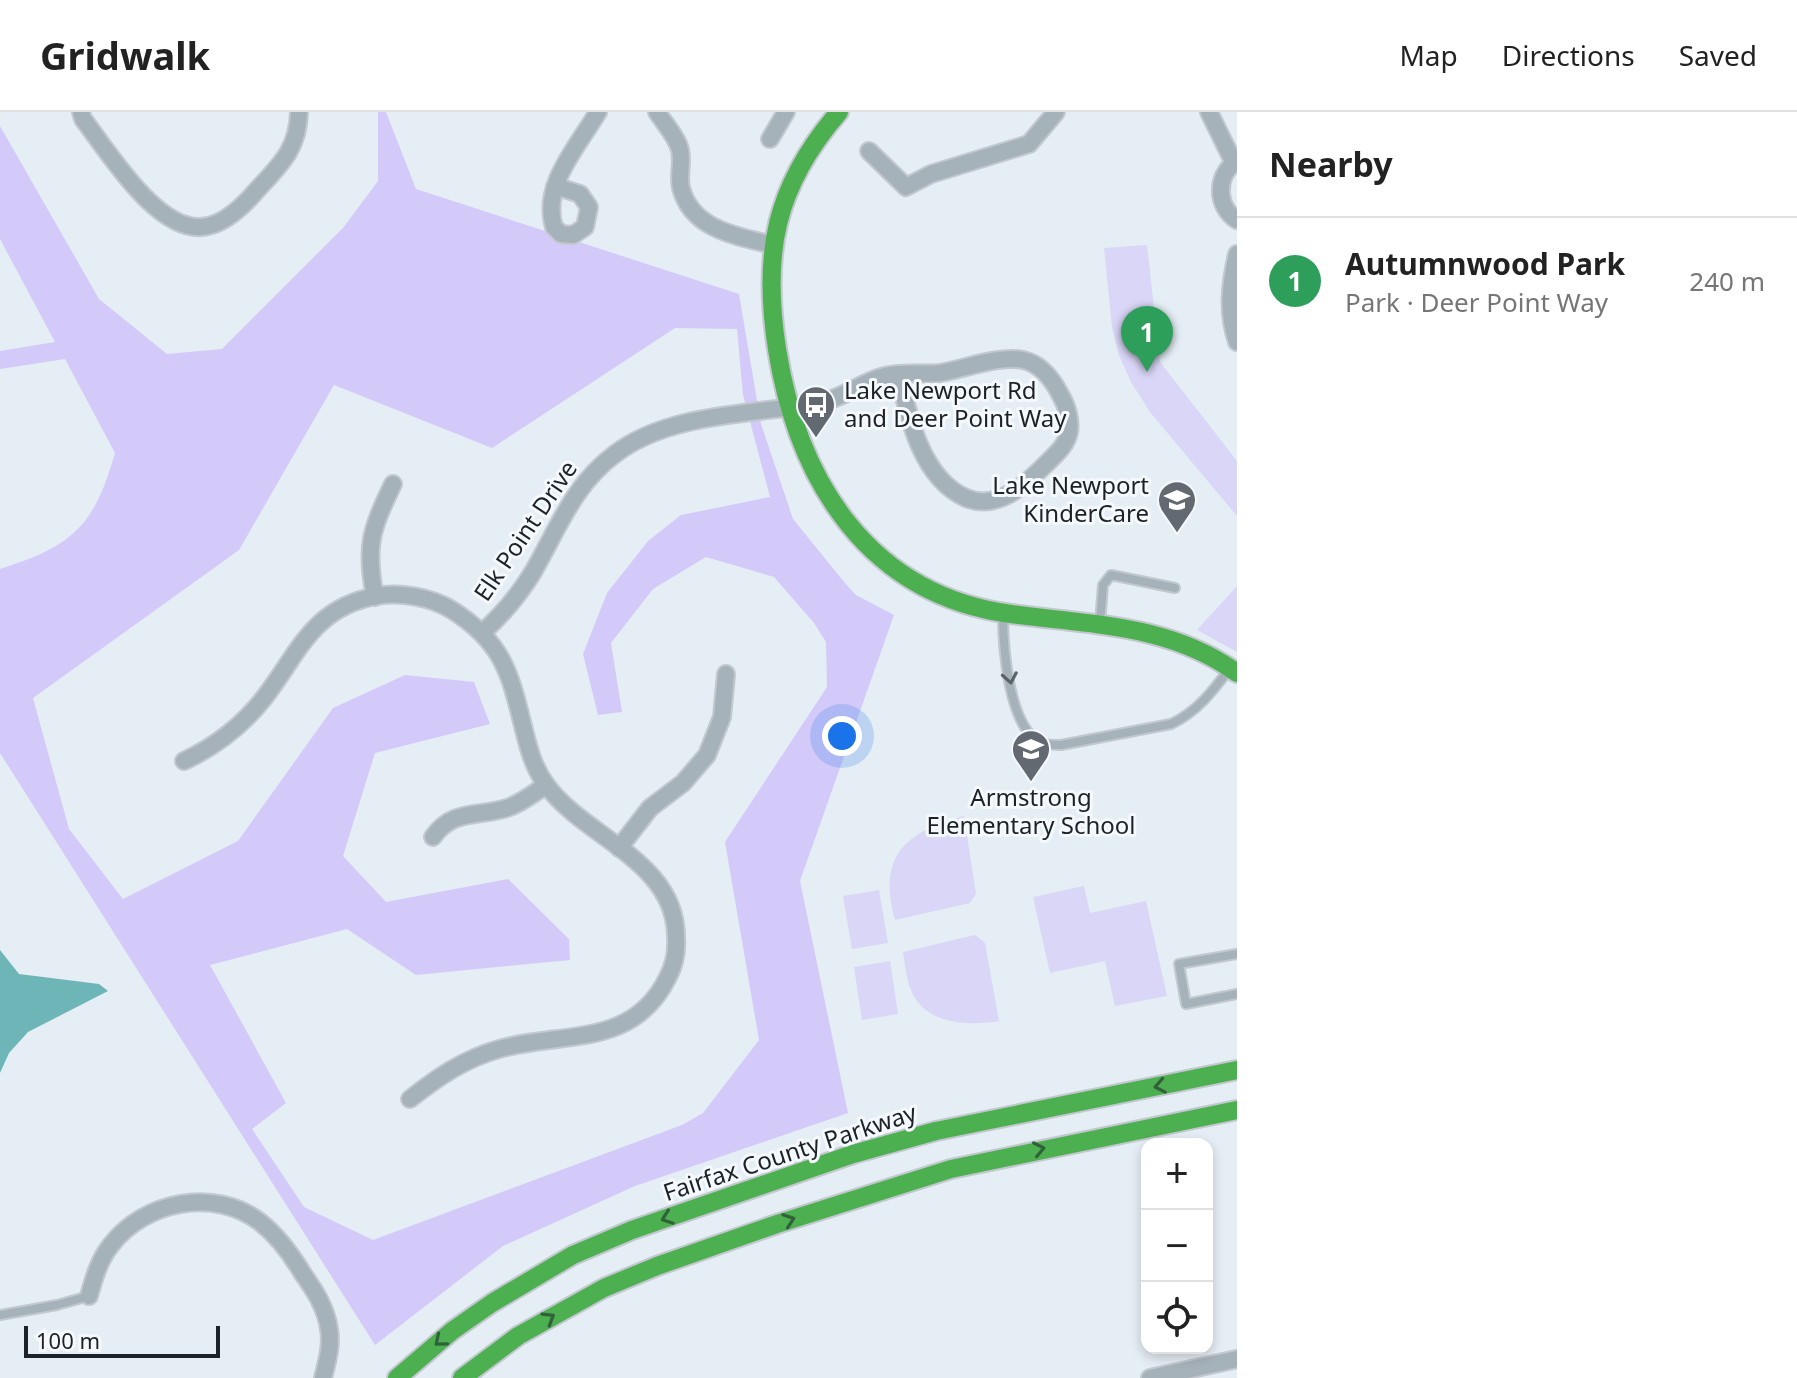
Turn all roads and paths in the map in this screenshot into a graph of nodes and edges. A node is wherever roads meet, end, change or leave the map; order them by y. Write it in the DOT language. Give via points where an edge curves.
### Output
graph roads {
  1 [pos="81,112"];
  2 [pos="299,112"];
  3 [pos="598,112"];
  4 [pos="657,112"];
  5 [pos="786,112"];
  6 [pos="839,112"];
  7 [pos="1056,112"];
  8 [pos="1209,112"];
  9 [pos="770,139"];
  10 [pos="869,151"];
  11 [pos="1235,161"];
  12 [pos="555,186"];
  13 [pos="1237,220"];
  14 [pos="773,245"];
  15 [pos="1237,254"];
  16 [pos="1237,342"];
  17 [pos="899,374"];
  18 [pos="792,406"];
  19 [pos="393,484"];
  20 [pos="1175,588"];
  21 [pos="375,597"];
  22 [pos="1003,614"];
  23 [pos="1100,624"];
  24 [pos="483,632"];
  25 [pos="1234,670"];
  26 [pos="726,674"];
  27 [pos="184,761"];
  28 [pos="546,785"];
  29 [pos="433,837"];
  30 [pos="619,848"];
  31 [pos="1237,954"];
  32 [pos="1237,994"];
  33 [pos="1237,1070"];
  34 [pos="410,1099"];
  35 [pos="1237,1110"];
  36 [pos="89,1296"];
  37 [pos="0,1315"];
  38 [pos="1237,1359"];
  39 [pos="323,1378"];
  40 [pos="397,1378"];
  41 [pos="462,1378"];
  42 [pos="1150,1378"];
  1 -- 2 [label="street" via="143,197 185,226 207,227 249,200 288,157 299,131"];
  3 -- 12 [label="street"];
  4 -- 14 [label="street" via="680,149 680,185 697,217 714,228"];
  5 -- 9 [label="street"];
  6 -- 14 [label="main road" via="797,170"];
  7 -- 10 [label="street" via="1029,144 931,174 906,187"];
  8 -- 11 [label="street"];
  11 -- 13 [label="street" via="1220,187 1222,203"];
  14 -- 18 [label="main road" via="774,332"];
  15 -- 16 [label="street" via="1230,321"];
  17 -- 17 [label="street" via="1022,360 1043,368 1062,398 1069,434 1025,485 1004,497 966,498 944,481 916,438"];
  17 -- 18 [label="street, Elk Point Drive" via="821,403"];
  18 -- 22 [label="main road" via="815,471 867,546 918,586"];
  18 -- 24 [label="street, Elk Point Drive" via="685,422 642,437 613,455 577,491 516,598"];
  19 -- 21 [label="street" via="371,537"];
  20 -- 23 [label="lane" via="1111,575 1103,585"];
  21 -- 24 [label="street" via="426,599"];
  21 -- 27 [label="street" via="349,604 315,626 246,719 224,739"];
  22 -- 23 [label="main road"];
  22 -- 25 [label="lane, one-way" via="1017,712 1043,743 1061,745 1171,724 1185,718"];
  23 -- 25 [label="main road" via="1161,635"];
  24 -- 28 [label="street" via="511,677 530,754"];
  26 -- 30 [label="street" via="722,717 707,755 683,783 650,808"];
  28 -- 29 [label="street" via="506,808 450,819"];
  28 -- 30 [label="street" via="573,814"];
  30 -- 34 [label="street" via="657,880 673,911 673,965 650,1005 603,1032 477,1056 452,1067"];
  31 -- 32 [label="lane" via="1179,964 1186,1004"];
  33 -- 40 [label="main road, Fairfax County Parkway, one-way" via="936,1131 632,1230 573,1255 512,1290"];
  41 -- 35 [label="main road, one-way" via="518,1336 604,1288 790,1219 951,1169"];
  36 -- 37 [label="lane"];
  36 -- 39 [label="street" via="110,1246 150,1213 205,1202 243,1212 276,1236 322,1303 329,1330"];
  38 -- 42 [label="street"];
}
